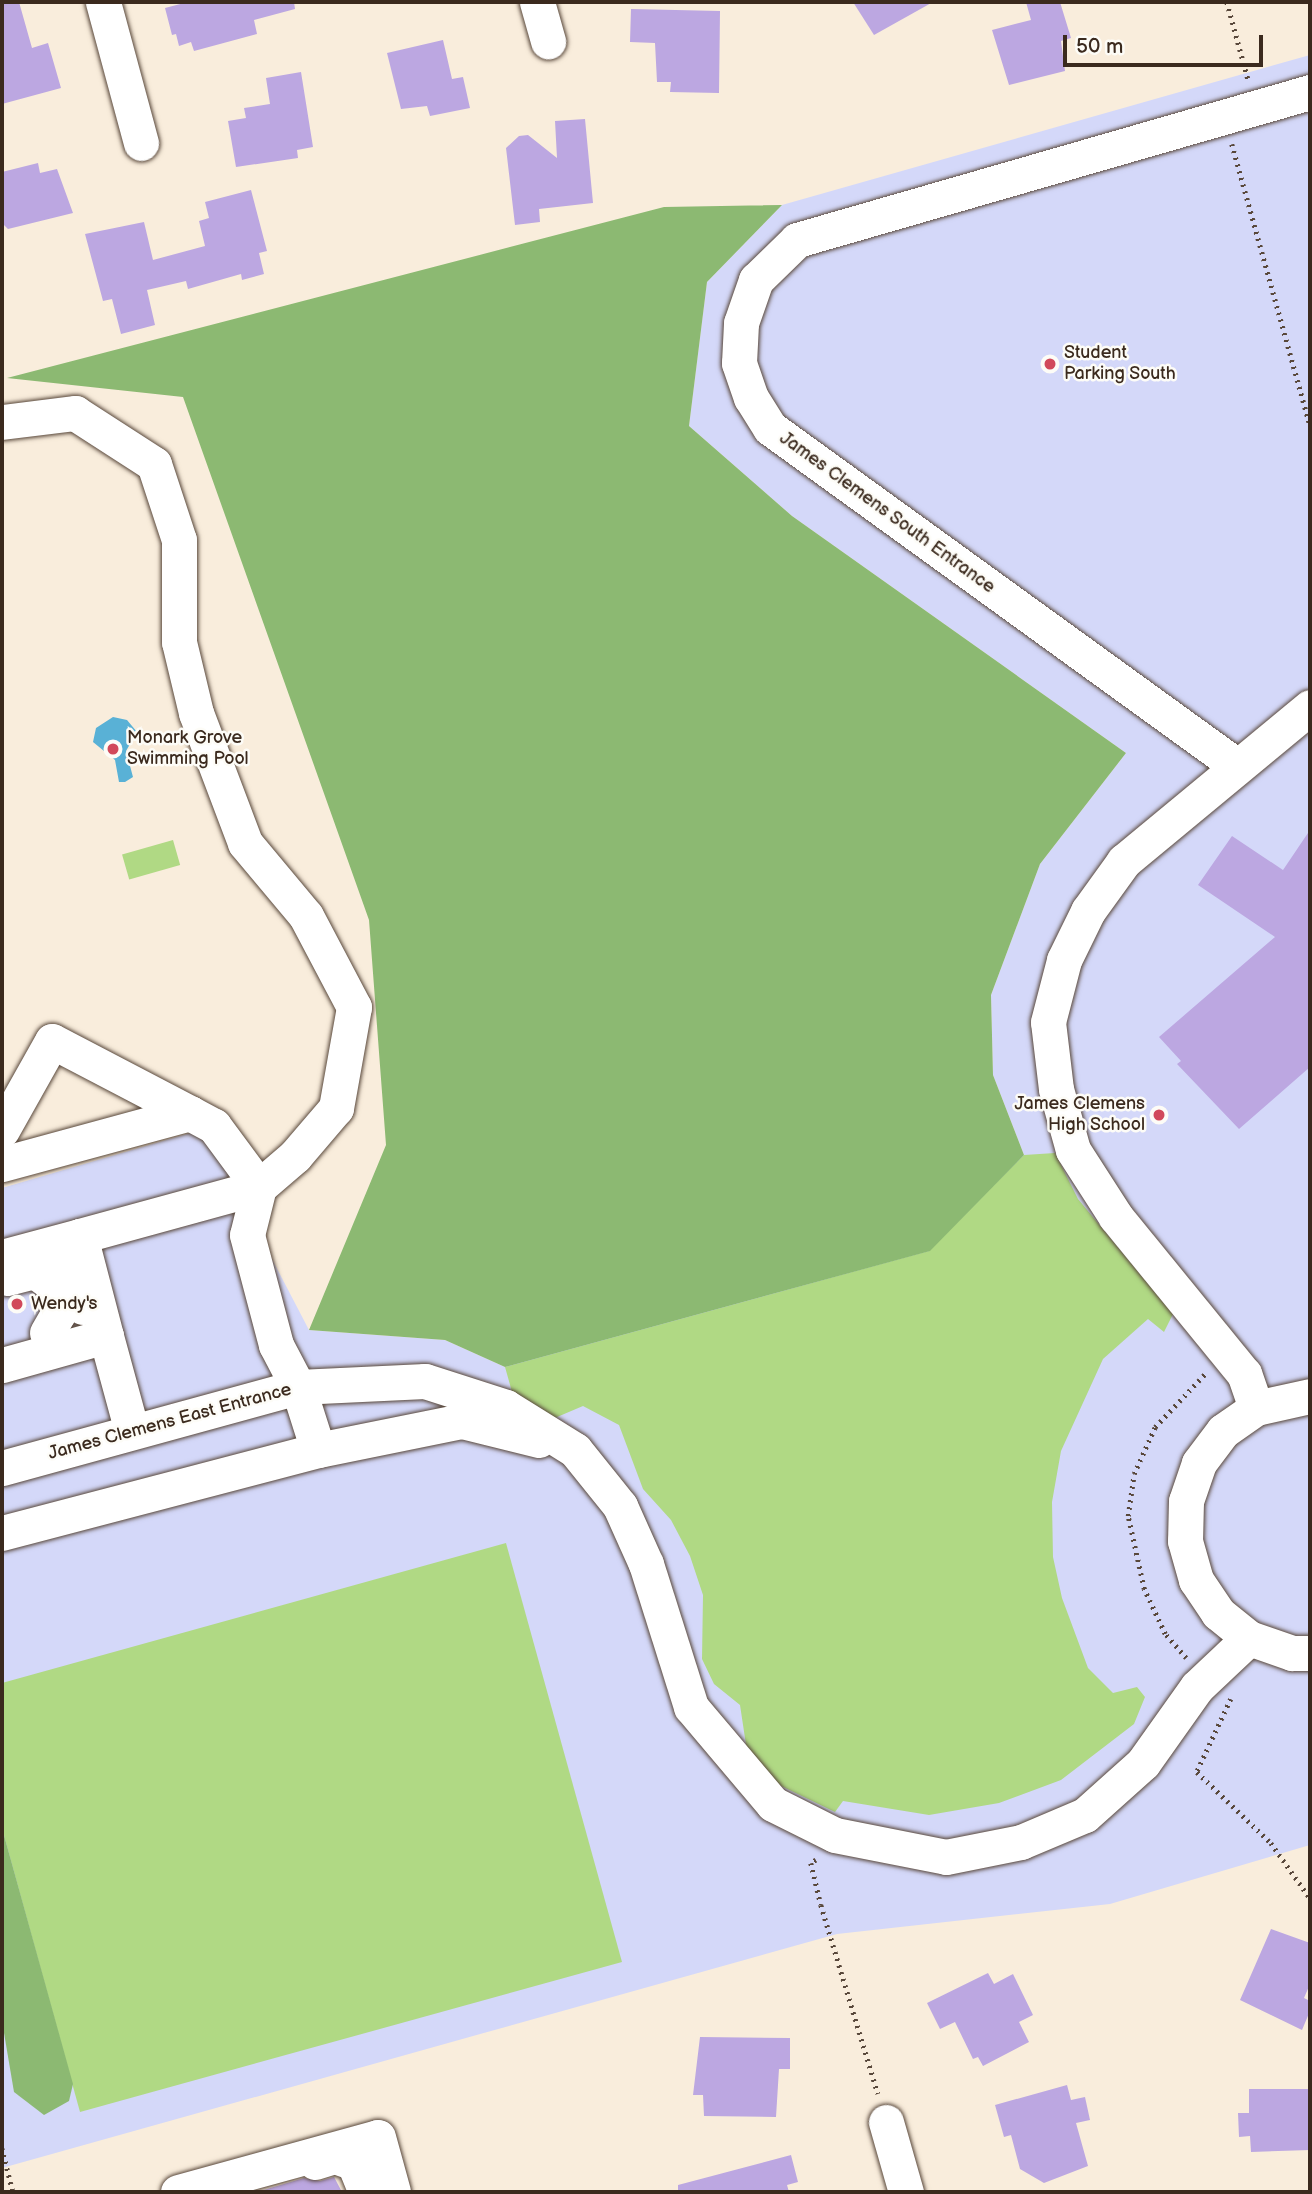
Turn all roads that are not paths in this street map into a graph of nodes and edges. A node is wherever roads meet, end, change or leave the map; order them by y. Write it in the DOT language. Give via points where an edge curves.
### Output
graph roads {
  1 [pos="103,2"];
  2 [pos="537,2"];
  3 [pos="548,41"];
  4 [pos="1310,92"];
  5 [pos="141,143"];
  6 [pos="2,422"];
  7 [pos="1310,707"];
  8 [pos="1237,766"];
  9 [pos="190,1113"];
  10 [pos="2,1130"];
  11 [pos="2,1164"];
  12 [pos="259,1187"];
  13 [pos="80,1236"];
  14 [pos="2,1257"];
  15 [pos="2,1279"];
  16 [pos="106,1336"];
  17 [pos="2,1345"];
  18 [pos="2,1365"];
  19 [pos="298,1387"];
  20 [pos="1310,1396"];
  21 [pos="1256,1408"];
  22 [pos="132,1432"];
  23 [pos="318,1450"];
  24 [pos="575,1450"];
  25 [pos="2,1468"];
  26 [pos="2,1533"];
  27 [pos="1250,1638"];
  28 [pos="1310,1653"];
  29 [pos="886,2122"];
  30 [pos="216,2182"];
  31 [pos="178,2192"];
  32 [pos="366,2192"];
  33 [pos="393,2192"];
  34 [pos="906,2192"];
  1 -- 5 [label="street"];
  2 -- 3 [label="street"];
  4 -- 8 [label="street, James Clemens South Entrance" via="797,240 756,280 741,323 739,363 751,398 770,428"];
  6 -- 12 [label="street" via="75,413 154,464 179,540 179,642 196,713 244,843 306,916 354,1007 337,1108 295,1156"];
  7 -- 8 [label="street"];
  8 -- 21 [label="street" via="1124,861 1088,911 1063,960 1048,1022 1056,1088 1073,1150 1116,1217 1244,1374"];
  9 -- 10 [label="street" via="52,1041"];
  9 -- 11 [label="street"];
  9 -- 12 [label="street" via="214,1126"];
  12 -- 13 [label="street"];
  12 -- 19 [label="street" via="247,1235 276,1345"];
  13 -- 14 [label="street"];
  13 -- 16 [label="street"];
  15 -- 17 [label="street" via="35,1270 68,1269 82,1290 83,1312 68,1327"];
  16 -- 18 [label="street"];
  16 -- 22 [label="street"];
  19 -- 22 [label="street, James Clemens East Entrance"];
  19 -- 23 [label="street"];
  19 -- 24 [label="street, James Clemens East Entrance" via="425,1381 506,1408"];
  20 -- 21 [label="street"];
  21 -- 27 [label="street" via="1215,1442 1199,1464 1186,1501 1185,1541 1196,1580 1218,1613"];
  22 -- 25 [label="street, James Clemens East Entrance"];
  23 -- 24 [label="street" via="462,1421"];
  23 -- 26 [label="street"];
  24 -- 27 [label="street, James Clemens East Entrance" via="625,1518 646,1564 691,1707 773,1804 835,1835 946,1857 1021,1842 1084,1815 1143,1763 1198,1687"];
  27 -- 28 [label="street" via="1292,1653"];
  29 -- 34 [label="street"];
  30 -- 31 [label="street"];
  30 -- 32 [label="street" via="247,2182 335,2156 354,2162"];
  30 -- 33 [label="street" via="378,2137"];
}
